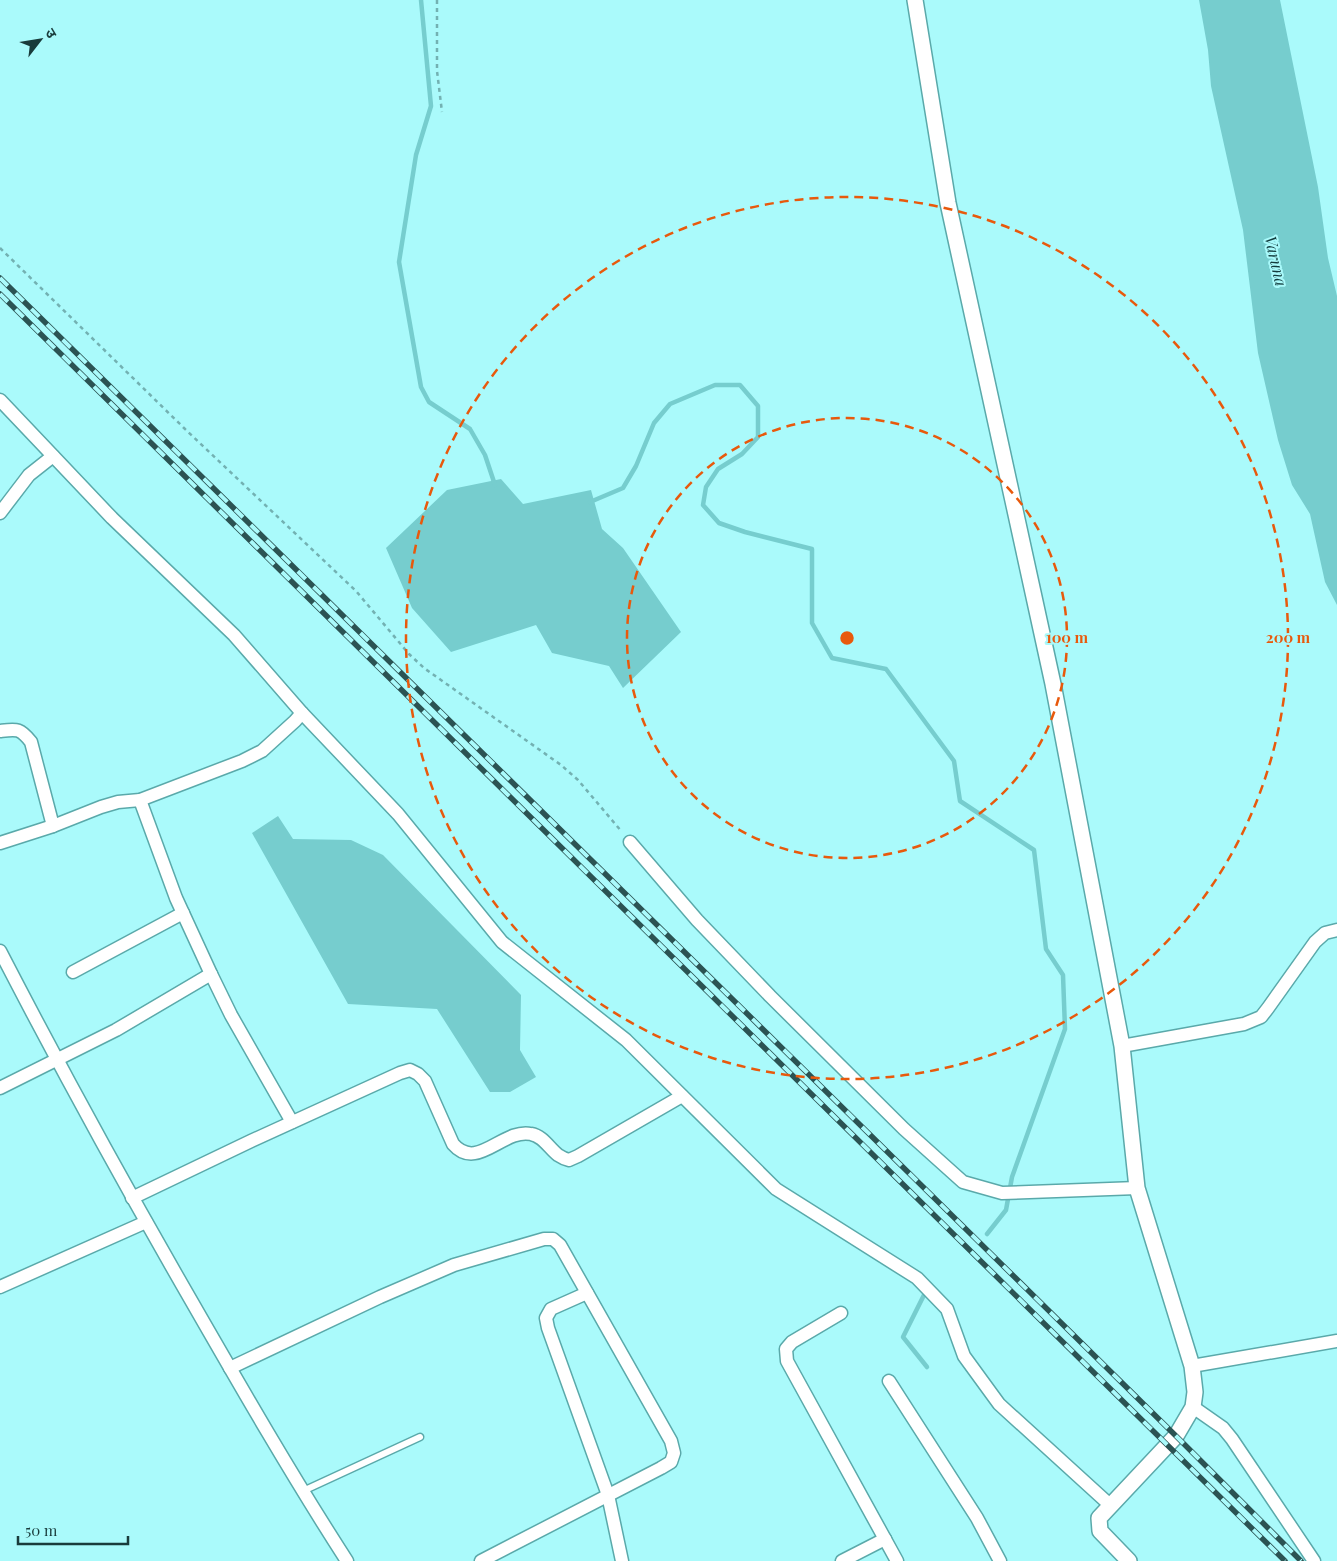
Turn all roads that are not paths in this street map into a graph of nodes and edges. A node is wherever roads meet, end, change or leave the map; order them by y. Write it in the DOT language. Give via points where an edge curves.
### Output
graph roads {
  1 [pos="915,0"];
  2 [pos="0,400"];
  3 [pos="53,456"];
  4 [pos="0,513"];
  5 [pos="302,713"];
  6 [pos="0,731"];
  7 [pos="140,800"];
  8 [pos="53,826"];
  9 [pos="630,842"];
  10 [pos="0,843"];
  11 [pos="183,914"];
  12 [pos="1337,930"];
  13 [pos="0,951"];
  14 [pos="73,972"];
  15 [pos="211,974"];
  16 [pos="1122,1046"];
  17 [pos="56,1061"];
  18 [pos="0,1088"];
  19 [pos="682,1096"];
  20 [pos="292,1122"];
  21 [pos="1137,1188"];
  22 [pos="132,1198"];
  23 [pos="146,1222"];
  24 [pos="0,1286"];
  25 [pos="587,1293"];
  26 [pos="841,1313"];
  27 [pos="1337,1341"];
  28 [pos="1192,1366"];
  29 [pos="230,1368"];
  30 [pos="890,1380"];
  31 [pos="1192,1407"];
  32 [pos="420,1437"];
  33 [pos="302,1491"];
  34 [pos="608,1495"];
  35 [pos="1110,1505"];
  36 [pos="885,1539"];
  37 [pos="347,1561"];
  38 [pos="481,1561"];
  39 [pos="622,1561"];
  40 [pos="842,1561"];
  41 [pos="897,1561"];
  42 [pos="1000,1561"];
  43 [pos="1129,1561"];
  44 [pos="1314,1561"];
  1 -- 16 [label="street" via="948,203 1053,684"];
  2 -- 3 [label="street"];
  3 -- 4 [label="street" via="29,475"];
  3 -- 5 [label="street" via="112,518 234,635"];
  5 -- 7 [label="street" via="249,758"];
  5 -- 19 [label="street" via="398,814 502,942 626,1040"];
  6 -- 8 [label="street" via="14,729 23,732 31,742"];
  7 -- 8 [label="street" via="100,807"];
  7 -- 11 [label="street"];
  8 -- 10 [label="street"];
  9 -- 21 [label="street" via="697,920 770,996 963,1182 1002,1193"];
  11 -- 14 [label="street"];
  11 -- 15 [label="street"];
  12 -- 16 [label="street" via="1324,933 1315,942 1261,1016 1244,1024"];
  13 -- 17 [label="street"];
  15 -- 17 [label="street"];
  15 -- 20 [label="street"];
  16 -- 21 [label="street"];
  17 -- 18 [label="street"];
  17 -- 22 [label="street"];
  19 -- 20 [label="street" via="569,1160 559,1156 541,1138 520,1133 476,1153 460,1151 453,1144 425,1081 410,1070"];
  19 -- 35 [label="street" via="776,1189 917,1278 947,1309 964,1356 999,1404"];
  20 -- 22 [label="street"];
  21 -- 28 [label="street"];
  22 -- 23 [label="street"];
  23 -- 24 [label="street"];
  23 -- 29 [label="street"];
  25 -- 29 [label="street" via="560,1245 553,1239 544,1239 454,1264"];
  25 -- 34 [label="street" via="551,1309 546,1318"];
  25 -- 34 [label="street" via="671,1441 674,1453 672,1462"];
  26 -- 36 [label="street" via="792,1342 786,1349 787,1360"];
  27 -- 28 [label="street"];
  28 -- 31 [label="street" via="1195,1392"];
  29 -- 33 [label="street"];
  30 -- 42 [label="street"];
  31 -- 35 [label="street" via="1176,1436"];
  31 -- 44 [label="street" via="1223,1428 1232,1439"];
  32 -- 33 [label="lane"];
  33 -- 37 [label="street"];
  34 -- 38 [label="street"];
  34 -- 39 [label="street"];
  35 -- 43 [label="street" via="1099,1518 1100,1531"];
  36 -- 40 [label="street"];
  36 -- 41 [label="street"];
}
